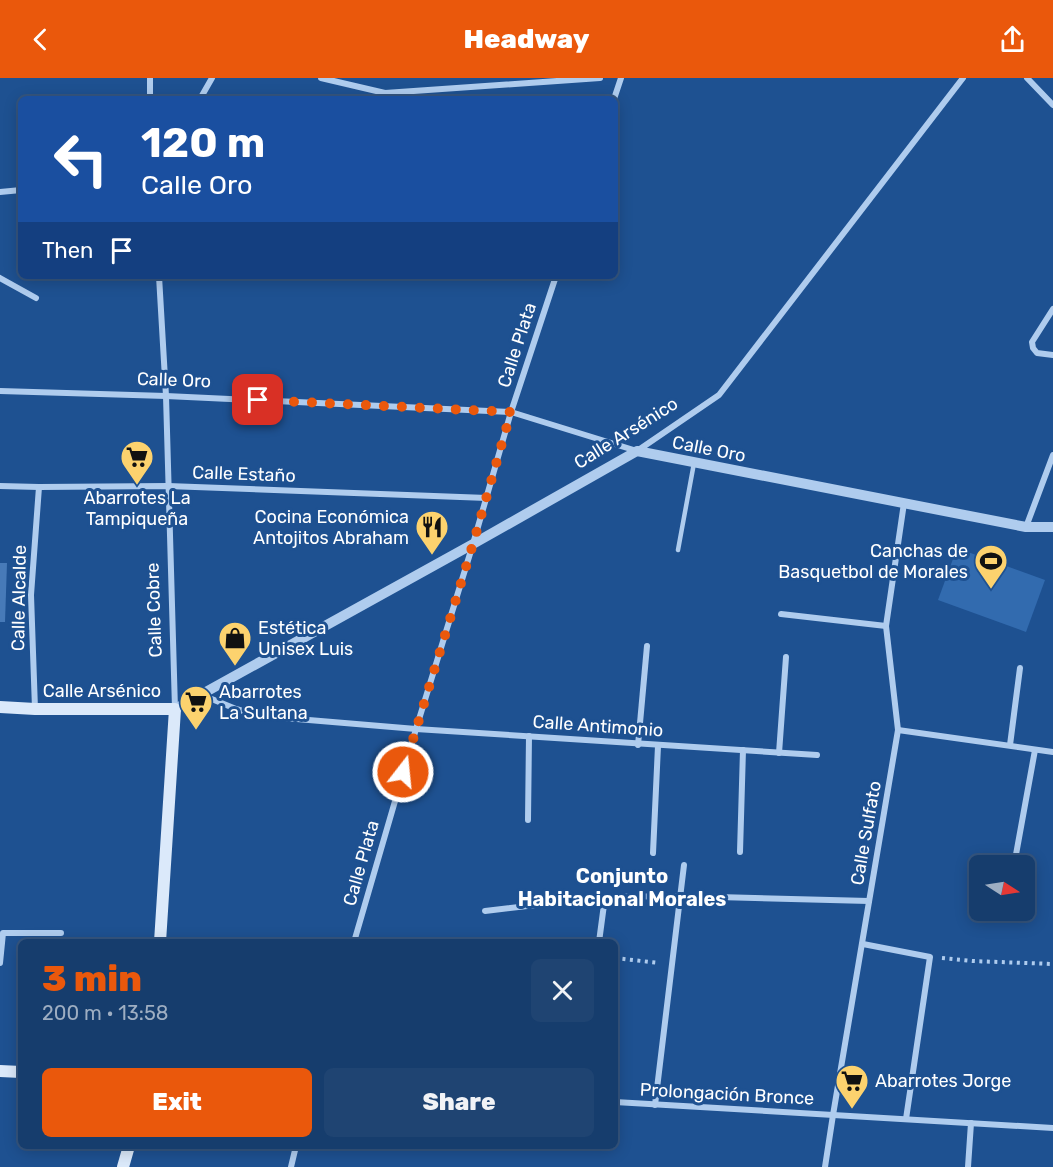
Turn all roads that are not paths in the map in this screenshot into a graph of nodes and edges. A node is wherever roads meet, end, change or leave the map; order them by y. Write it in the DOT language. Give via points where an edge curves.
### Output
graph roads {
  1 [pos="150,78"];
  2 [pos="212,78"];
  3 [pos="321,78"];
  4 [pos="600,78"];
  5 [pos="621,78"];
  6 [pos="963,78"];
  7 [pos="1027,78"];
  8 [pos="150,96"];
  9 [pos="202,96"];
  10 [pos="386,96"];
  11 [pos="615,96"];
  12 [pos="1053,105"];
  13 [pos="18,190"];
  14 [pos="0,192"];
  15 [pos="0,278"];
  16 [pos="159,279"];
  17 [pos="555,279"];
  18 [pos="36,298"];
  19 [pos="1053,309"];
  20 [pos="1053,355"];
  21 [pos="0,391"];
  22 [pos="166,396"];
  23 [pos="511,412"];
  24 [pos="637,451"];
  25 [pos="1053,455"];
  26 [pos="694,463"];
  27 [pos="0,486"];
  28 [pos="168,486"];
  29 [pos="39,487"];
  30 [pos="487,498"];
  31 [pos="904,503"];
  32 [pos="1026,527"];
  33 [pos="1053,527"];
  34 [pos="473,544"];
  35 [pos="678,550"];
  36 [pos="781,614"];
  37 [pos="886,626"];
  38 [pos="647,646"];
  39 [pos="786,657"];
  40 [pos="1020,668"];
  41 [pos="201,695"];
  42 [pos="0,707"];
  43 [pos="35,709"];
  44 [pos="175,709"];
  45 [pos="416,729"];
  46 [pos="898,730"];
  47 [pos="529,736"];
  48 [pos="638,745"];
  49 [pos="1010,745"];
  50 [pos="658,746"];
  51 [pos="743,750"];
  52 [pos="1035,750"];
  53 [pos="1053,752"];
  54 [pos="779,753"];
  55 [pos="817,755"];
  56 [pos="528,820"];
  57 [pos="740,852"];
  58 [pos="653,853"];
  59 [pos="1016,855"];
  60 [pos="684,865"];
  61 [pos="680,896"];
  62 [pos="605,897"];
  63 [pos="869,901"];
  64 [pos="485,911"];
  65 [pos="61,933"];
  66 [pos="160,939"];
  67 [pos="355,939"];
  68 [pos="599,939"];
  69 [pos="863,944"];
  70 [pos="0,963"];
  71 [pos="0,1071"];
  72 [pos="18,1072"];
  73 [pos="618,1102"];
  74 [pos="655,1105"];
  75 [pos="833,1115"];
  76 [pos="906,1119"];
  77 [pos="971,1123"];
  78 [pos="1053,1128"];
  79 [pos="128,1149"];
  80 [pos="295,1149"];
  81 [pos="123,1167"];
  82 [pos="291,1167"];
  83 [pos="825,1167"];
  84 [pos="968,1167"];
  1 -- 8 [label="street"];
  2 -- 9 [label="street"];
  3 -- 10 [label="street"];
  4 -- 10 [label="street"];
  5 -- 11 [label="street"];
  6 -- 24 [label="street, Calle Arsénico" via="719,395"];
  7 -- 12 [label="street"];
  13 -- 14 [label="street"];
  15 -- 18 [label="street"];
  16 -- 22 [label="street, Calle Cobre"];
  17 -- 23 [label="street, Calle Plata"];
  19 -- 20 [label="street" via="1032,342 1037,353"];
  21 -- 22 [label="street, Calle Oro"];
  22 -- 23 [label="street, Calle Oro"];
  22 -- 28 [label="street, Calle Cobre"];
  23 -- 24 [label="street, Calle Oro"];
  23 -- 30 [label="street, Calle Plata"];
  24 -- 26 [label="street, Calle Oro"];
  24 -- 34 [label="street, Calle Arsénico"];
  25 -- 32 [label="street"];
  26 -- 31 [label="street, Calle Oro"];
  26 -- 35 [label="lane"];
  27 -- 29 [label="street, Calle Estaño"];
  28 -- 29 [label="street, Calle Estaño"];
  28 -- 30 [label="street, Calle Estaño"];
  28 -- 44 [label="street, Calle Cobre"];
  29 -- 43 [label="street, Calle Alcalde" via="31,595"];
  30 -- 34 [label="street, Calle Plata"];
  31 -- 32 [label="street, Calle Oro"];
  31 -- 37 [label="street, Calle Sulfato"];
  32 -- 33 [label="street, Calle Oro"];
  34 -- 41 [label="street, Calle Arsénico"];
  34 -- 45 [label="street, Calle Plata"];
  36 -- 37 [label="street"];
  37 -- 46 [label="street, Calle Sulfato"];
  38 -- 48 [label="street"];
  39 -- 54 [label="street"];
  40 -- 49 [label="street"];
  41 -- 44 [label="street, Calle Arsénico"];
  41 -- 45 [label="street" via="261,716"];
  42 -- 43 [label="main road, Calle Arsénico"];
  43 -- 44 [label="main road, Calle Arsénico"];
  44 -- 66 [label="main road, Calle Cobre"];
  45 -- 47 [label="street, Calle Antimonio"];
  45 -- 67 [label="street, Calle Plata"];
  46 -- 49 [label="street"];
  46 -- 63 [label="street, Calle Sulfato"];
  47 -- 48 [label="street, Calle Antimonio"];
  47 -- 56 [label="street"];
  48 -- 50 [label="street, Calle Antimonio"];
  49 -- 52 [label="street"];
  50 -- 51 [label="street, Calle Antimonio"];
  50 -- 58 [label="street"];
  51 -- 54 [label="street, Calle Antimonio"];
  51 -- 57 [label="street"];
  52 -- 53 [label="street"];
  52 -- 59 [label="street"];
  54 -- 55 [label="street, Calle Antimonio"];
  60 -- 61 [label="street"];
  61 -- 62 [label="street"];
  61 -- 63 [label="street"];
  61 -- 74 [label="street"];
  62 -- 64 [label="street"];
  62 -- 68 [label="street"];
  63 -- 69 [label="street, Calle Sulfato"];
  65 -- 70 [label="street" via="3,933"];
  69 -- 75 [label="street, Calle Sulfato"];
  69 -- 76 [label="street" via="930,957"];
  71 -- 72 [label="main road"];
  73 -- 74 [label="street, Prolongación Bronce"];
  74 -- 75 [label="street, Prolongación Bronce"];
  75 -- 76 [label="street, Prolongación Bronce"];
  75 -- 83 [label="street, Calle Sulfato"];
  76 -- 77 [label="street, Prolongación Bronce"];
  77 -- 78 [label="street, Prolongación Bronce"];
  77 -- 84 [label="street"];
  79 -- 81 [label="main road"];
  80 -- 82 [label="street"];
}
